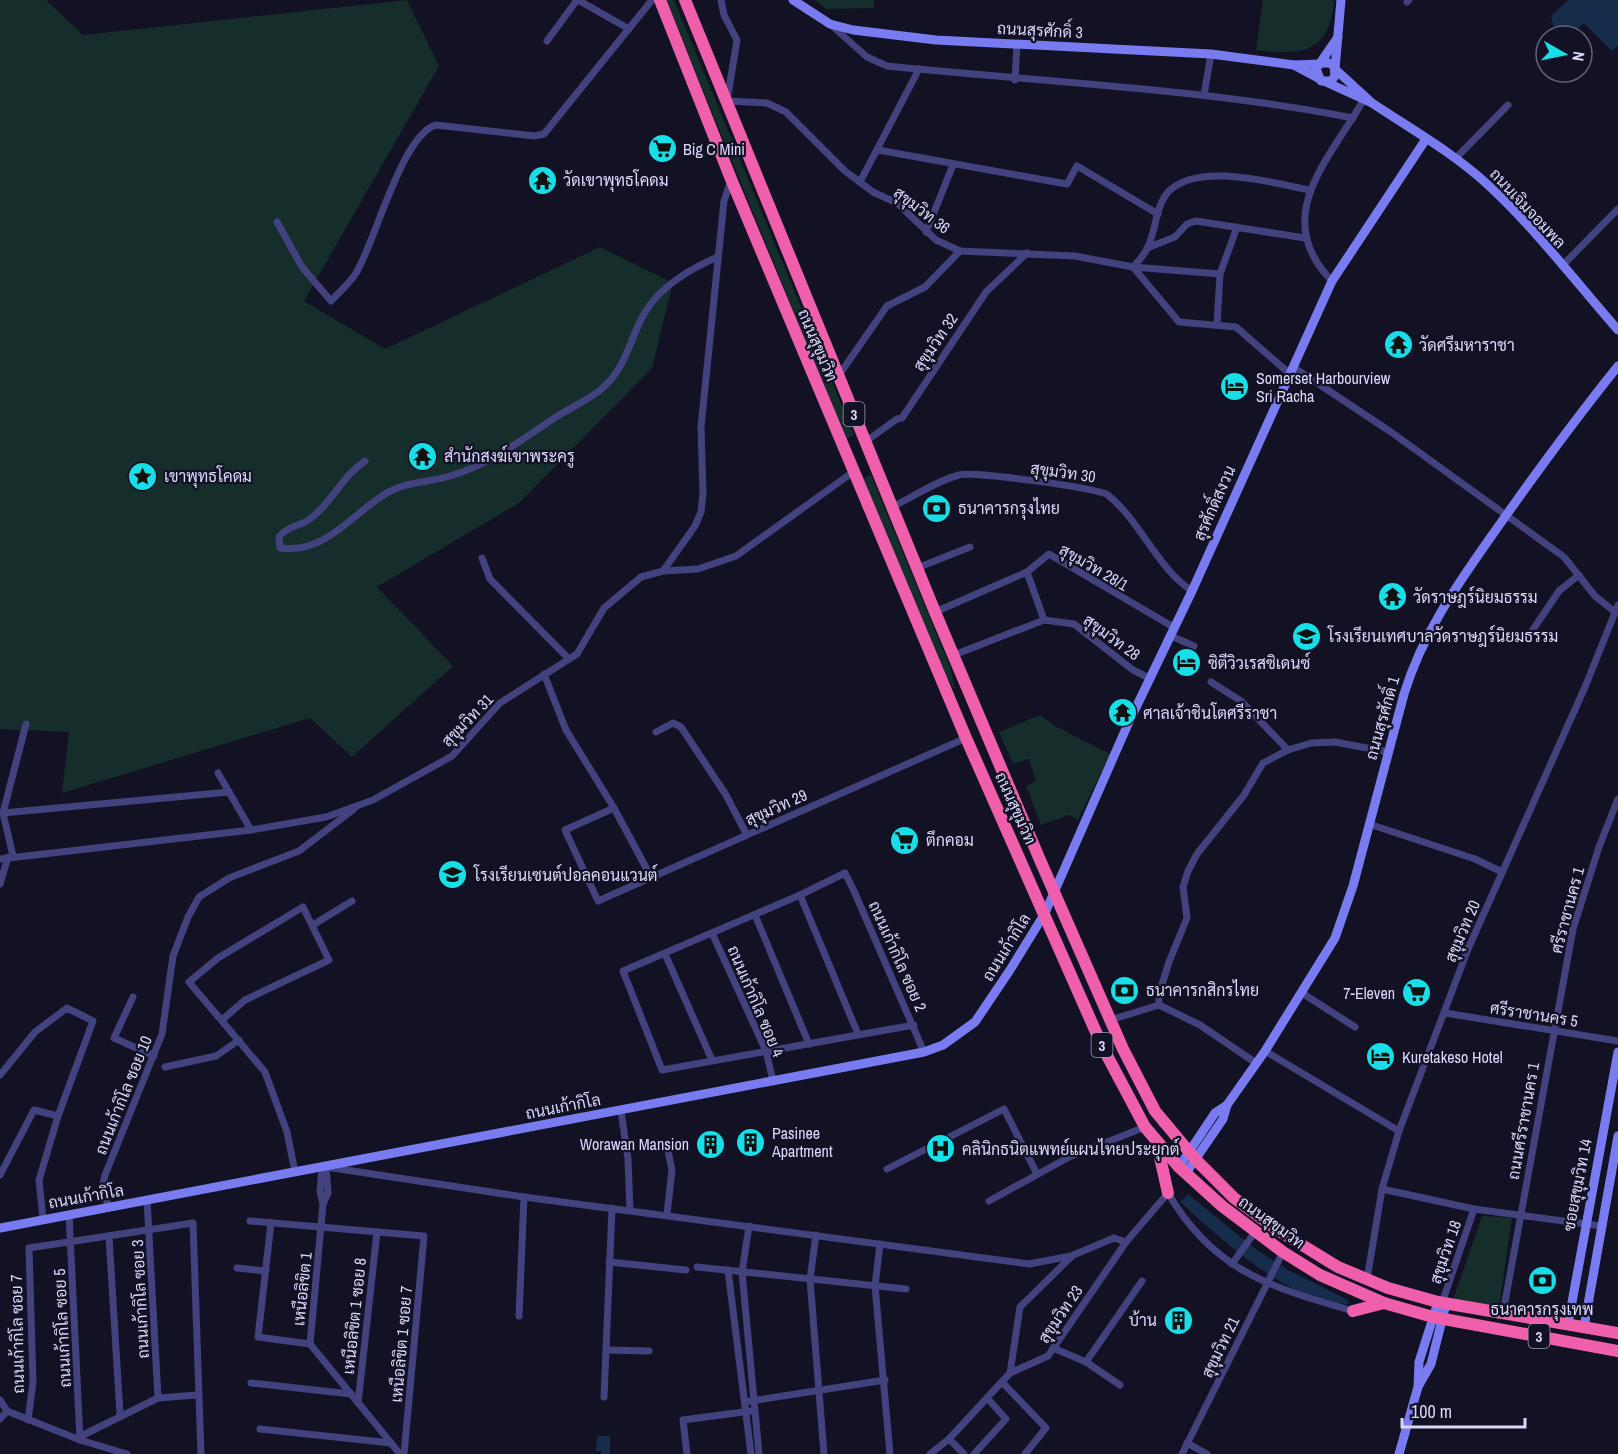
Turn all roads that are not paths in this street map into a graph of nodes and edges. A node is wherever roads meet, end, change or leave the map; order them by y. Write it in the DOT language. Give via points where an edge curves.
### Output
graph roads {
  1 [pos="577,0"];
  2 [pos="652,0"];
  3 [pos="660,0"];
  4 [pos="685,0"];
  5 [pos="721,0"];
  6 [pos="793,0"];
  7 [pos="1341,0"];
  8 [pos="830,24"];
  9 [pos="629,28"];
  10 [pos="1338,37"];
  11 [pos="547,41"];
  12 [pos="1017,44"];
  13 [pos="1338,53"];
  14 [pos="1211,54"];
  15 [pos="1321,64"];
  16 [pos="1294,65"];
  17 [pos="920,69"];
  18 [pos="1335,69"];
  19 [pos="1015,80"];
  20 [pos="1322,80"];
  21 [pos="1350,81"];
  22 [pos="1204,95"];
  23 [pos="727,101"];
  24 [pos="1368,101"];
  25 [pos="1508,105"];
  26 [pos="1353,118"];
  27 [pos="1426,139"];
  28 [pos="878,150"];
  29 [pos="1456,158"];
  30 [pos="953,165"];
  31 [pos="731,179"];
  32 [pos="860,182"];
  33 [pos="1309,190"];
  34 [pos="1618,209"];
  35 [pos="1158,214"];
  36 [pos="277,222"];
  37 [pos="1237,227"];
  38 [pos="926,232"];
  39 [pos="1305,238"];
  40 [pos="1147,248"];
  41 [pos="960,251"];
  42 [pos="1027,253"];
  43 [pos="718,256"];
  44 [pos="1562,266"];
  45 [pos="1132,267"];
  46 [pos="1220,274"];
  47 [pos="1332,281"];
  48 [pos="1217,324"];
  49 [pos="1618,330"];
  50 [pos="1618,366"];
  51 [pos="1292,371"];
  52 [pos="838,375"];
  53 [pos="865,442"];
  54 [pos="365,461"];
  55 [pos="853,472"];
  56 [pos="892,507"];
  57 [pos="1507,515"];
  58 [pos="970,547"];
  59 [pos="483,558"];
  60 [pos="917,568"];
  61 [pos="663,571"];
  62 [pos="1027,572"];
  63 [pos="1579,575"];
  64 [pos="1192,591"];
  65 [pos="1617,609"];
  66 [pos="935,612"];
  67 [pos="1044,620"];
  68 [pos="1173,632"];
  69 [pos="1528,637"];
  70 [pos="1194,646"];
  71 [pos="954,656"];
  72 [pos="569,658"];
  73 [pos="544,674"];
  74 [pos="1151,679"];
  75 [pos="1211,682"];
  76 [pos="26,724"];
  77 [pos="656,732"];
  78 [pos="966,738"];
  79 [pos="1288,750"];
  80 [pos="1388,752"];
  81 [pos="218,773"];
  82 [pos="229,792"];
  83 [pos="1618,799"];
  84 [pos="359,805"];
  85 [pos="614,808"];
  86 [pos="3,813"];
  87 [pos="1369,824"];
  88 [pos="251,830"];
  89 [pos="747,835"];
  90 [pos="7,858"];
  91 [pos="1502,872"];
  92 [pos="651,878"];
  93 [pos="0,884"];
  94 [pos="1054,893"];
  95 [pos="800,895"];
  96 [pos="352,902"];
  97 [pos="1045,912"];
  98 [pos="755,915"];
  99 [pos="313,925"];
  100 [pos="712,933"];
  101 [pos="665,954"];
  102 [pos="1302,993"];
  103 [pos="133,997"];
  104 [pos="1159,1005"];
  105 [pos="1445,1012"];
  106 [pos="222,1020"];
  107 [pos="1110,1020"];
  108 [pos="914,1025"];
  109 [pos="1355,1027"];
  110 [pos="1553,1030"];
  111 [pos="858,1034"];
  112 [pos="239,1040"];
  113 [pos="1618,1041"];
  114 [pos="809,1044"];
  115 [pos="766,1051"];
  116 [pos="1265,1051"];
  117 [pos="924,1052"];
  118 [pos="1618,1052"];
  119 [pos="154,1056"];
  120 [pos="712,1060"];
  121 [pos="1256,1063"];
  122 [pos="165,1066"];
  123 [pos="0,1075"];
  124 [pos="773,1081"];
  125 [pos="621,1111"];
  126 [pos="58,1116"];
  127 [pos="1144,1127"];
  128 [pos="1399,1131"];
  129 [pos="1618,1136"];
  130 [pos="1156,1141"];
  131 [pos="668,1151"];
  132 [pos="1193,1157"];
  133 [pos="324,1168"];
  134 [pos="887,1169"];
  135 [pos="1183,1170"];
  136 [pos="295,1172"];
  137 [pos="1036,1174"];
  138 [pos="0,1175"];
  139 [pos="1383,1190"];
  140 [pos="1168,1193"];
  141 [pos="524,1197"];
  142 [pos="147,1200"];
  143 [pos="989,1201"];
  144 [pos="108,1207"];
  145 [pos="612,1208"];
  146 [pos="1474,1209"];
  147 [pos="630,1210"];
  148 [pos="69,1214"];
  149 [pos="667,1214"];
  150 [pos="1520,1215"];
  151 [pos="42,1219"];
  152 [pos="250,1221"];
  153 [pos="271,1223"];
  154 [pos="1585,1224"];
  155 [pos="749,1226"];
  156 [pos="1602,1226"];
  157 [pos="0,1228"];
  158 [pos="321,1228"];
  159 [pos="150,1229"];
  160 [pos="377,1232"];
  161 [pos="816,1235"];
  162 [pos="1251,1236"];
  163 [pos="109,1237"];
  164 [pos="1126,1242"];
  165 [pos="71,1243"];
  166 [pos="880,1244"];
  167 [pos="1071,1256"];
  168 [pos="1280,1257"];
  169 [pos="609,1262"];
  170 [pos="1232,1264"];
  171 [pos="697,1267"];
  172 [pos="237,1268"];
  173 [pos="686,1270"];
  174 [pos="728,1270"];
  175 [pos="266,1271"];
  176 [pos="742,1272"];
  177 [pos="810,1279"];
  178 [pos="1367,1279"];
  179 [pos="1142,1281"];
  180 [pos="1266,1284"];
  181 [pos="875,1286"];
  182 [pos="906,1289"];
  183 [pos="1384,1303"];
  184 [pos="1442,1303"];
  185 [pos="1353,1311"];
  186 [pos="1503,1313"];
  187 [pos="519,1316"];
  188 [pos="1438,1318"];
  189 [pos="1568,1324"];
  190 [pos="1584,1327"];
  191 [pos="1618,1333"];
  192 [pos="310,1344"];
  193 [pos="1053,1348"];
  194 [pos="606,1350"];
  195 [pos="649,1351"];
  196 [pos="1618,1351"];
  197 [pos="1086,1362"];
  198 [pos="1010,1373"];
  199 [pos="885,1380"];
  200 [pos="251,1383"];
  201 [pos="1003,1383"];
  202 [pos="1120,1385"];
  203 [pos="818,1389"];
  204 [pos="351,1394"];
  205 [pos="197,1395"];
  206 [pos="604,1397"];
  207 [pos="158,1398"];
  208 [pos="756,1399"];
  209 [pos="988,1399"];
  210 [pos="0,1400"];
  211 [pos="745,1402"];
  212 [pos="358,1403"];
  213 [pos="7,1411"];
  214 [pos="756,1411"];
  215 [pos="747,1412"];
  216 [pos="120,1414"];
  217 [pos="0,1419"];
  218 [pos="28,1420"];
  219 [pos="260,1429"];
  220 [pos="80,1438"];
  221 [pos="949,1439"];
  222 [pos="391,1443"];
  223 [pos="1187,1443"];
  224 [pos="127,1454"];
  225 [pos="201,1454"];
  226 [pos="402,1454"];
  227 [pos="687,1454"];
  228 [pos="751,1454"];
  229 [pos="759,1454"];
  230 [pos="824,1454"];
  231 [pos="890,1454"];
  232 [pos="930,1454"];
  233 [pos="964,1454"];
  234 [pos="974,1454"];
  235 [pos="1025,1454"];
  236 [pos="1182,1454"];
  237 [pos="1208,1454"];
  238 [pos="1400,1454"];
  1 -- 9 [label="street"];
  1 -- 11 [label="street"];
  2 -- 9 [label="street"];
  3 -- 31 [label="highway, ถนนสุขุมวิท / 3"];
  4 -- 23 [label="highway, ถนนสุขุมวิท / 3"];
  5 -- 23 [label="street" via="737,40"];
  6 -- 8 [label="main road, ถนนสุรศักดิ์ 3"];
  7 -- 10 [label="main road"];
  8 -- 12 [label="main road, ถนนสุรศักดิ์ 3" via="924,38"];
  8 -- 17 [label="street" via="867,57 887,66"];
  9 -- 36 [label="street" via="544,134 436,125 424,132 394,179 356,273 332,301 302,267"];
  10 -- 13 [label="main road"];
  10 -- 15 [label="main road"];
  12 -- 14 [label="main road, ถนนสุรศักดิ์ 3"];
  12 -- 19 [label="street"];
  13 -- 18 [label="main road"];
  13 -- 21 [label="main road"];
  14 -- 16 [label="main road, ถนนสุรศักดิ์ 3"];
  14 -- 22 [label="street"];
  15 -- 16 [label="main road, ถนนสุรศักดิ์ 3"];
  15 -- 18 [label="main road" via="1329,63"];
  15 -- 20 [label="main road" via="1316,69"];
  16 -- 20 [label="main road, ถนนสุรศักดิ์ 3"];
  17 -- 19 [label="street"];
  17 -- 28 [label="street"];
  18 -- 20 [label="main road" via="1333,79"];
  18 -- 21 [label="main road, ถนนเจิมจอมพล"];
  19 -- 22 [label="street"];
  20 -- 24 [label="main road, ถนนเจิมจอมพล"];
  21 -- 24 [label="main road, ถนนเจิมจอมพล"];
  22 -- 26 [label="street"];
  23 -- 32 [label="street, สุขุมวิท 36" via="768,103 786,112"];
  23 -- 52 [label="highway, ถนนสุขุมวิท / 3"];
  24 -- 26 [label="street"];
  24 -- 27 [label="main road, ถนนเจิมจอมพล"];
  25 -- 29 [label="street"];
  26 -- 33 [label="street"];
  27 -- 29 [label="main road, ถนนเจิมจอมพล"];
  27 -- 47 [label="main road, สุรศักดิ์สงวน"];
  28 -- 30 [label="street"];
  28 -- 32 [label="street"];
  29 -- 44 [label="main road, ถนนเจิมจอมพล" via="1505,200"];
  30 -- 35 [label="street" via="1067,184 1077,166"];
  30 -- 38 [label="street"];
  31 -- 43 [label="street" via="724,201"];
  31 -- 55 [label="highway, ถนนสุขุมวิท / 3"];
  32 -- 38 [label="street, สุขุมวิท 36" via="897,203"];
  33 -- 35 [label="street" via="1228,175 1204,177 1168,192"];
  33 -- 39 [label="street"];
  34 -- 44 [label="street"];
  35 -- 40 [label="street"];
  37 -- 39 [label="street"];
  37 -- 40 [label="street" via="1196,221 1186,224 1175,237"];
  37 -- 46 [label="street"];
  38 -- 41 [label="street, สุขุมวิท 36"];
  39 -- 47 [label="street" via="1318,266"];
  40 -- 45 [label="street"];
  41 -- 42 [label="street, สุขุมวิท 36"];
  41 -- 52 [label="street" via="925,287 887,306"];
  42 -- 45 [label="street, สุขุมวิท 36" via="1075,256"];
  42 -- 53 [label="street, สุขุมวิท 32" via="986,292 902,418"];
  43 -- 54 [label="street" via="694,267 657,296 644,313 621,368 600,391 488,461 450,477 409,482 385,494 323,542 280,548 279,537 285,530 307,520 329,501 350,471"];
  43 -- 61 [label="street" via="701,427 701,512"];
  44 -- 49 [label="main road, ถนนเจิมจอมพล"];
  45 -- 46 [label="street, สุขุมวิท 36"];
  45 -- 48 [label="street" via="1179,322"];
  46 -- 48 [label="street"];
  47 -- 51 [label="main road, สุรศักดิ์สงวน"];
  48 -- 51 [label="street" via="1246,333"];
  50 -- 57 [label="main road, ถนนสุรศักดิ์ 1"];
  51 -- 57 [label="street"];
  51 -- 64 [label="main road, สุรศักดิ์สงวน"];
  52 -- 53 [label="highway, ถนนสุขุมวิท / 3"];
  53 -- 56 [label="highway, ถนนสุขุมวิท / 3"];
  55 -- 61 [label="street, สุขุมวิท 31" via="735,556 698,569"];
  55 -- 78 [label="highway, ถนนสุขุมวิท / 3"];
  56 -- 60 [label="highway, ถนนสุขุมวิท / 3"];
  56 -- 64 [label="street, สุขุมวิท 30" via="960,474 999,475 1096,489 1107,495 1135,525 1176,581"];
  57 -- 63 [label="street" via="1564,557"];
  57 -- 80 [label="main road, ถนนสุรศักดิ์ 1" via="1430,627 1413,664"];
  58 -- 60 [label="street"];
  59 -- 72 [label="street" via="490,579"];
  60 -- 66 [label="highway, ถนนสุขุมวิท / 3"];
  61 -- 72 [label="street, สุขุมวิท 31" via="641,577 623,590 604,608 585,643"];
  62 -- 66 [label="street, สุขุมวิท 28/1"];
  62 -- 67 [label="street"];
  62 -- 68 [label="street, สุขุมวิท 28/1" via="1049,554"];
  63 -- 65 [label="street" via="1595,596"];
  63 -- 69 [label="street" via="1559,591"];
  64 -- 68 [label="main road, สุรศักดิ์สงวน"];
  65 -- 91 [label="street, สุขุมวิท 20"];
  66 -- 71 [label="highway, ถนนสุขุมวิท / 3"];
  67 -- 71 [label="street, สุขุมวิท 28"];
  67 -- 74 [label="street, สุขุมวิท 28" via="1074,624 1133,670"];
  68 -- 70 [label="street"];
  68 -- 74 [label="main road, สุรศักดิ์สงวน"];
  71 -- 94 [label="highway, ถนนสุขุมวิท / 3"];
  72 -- 73 [label="street, สุขุมวิท 31"];
  73 -- 84 [label="street, สุขุมวิท 31" via="500,703 453,756"];
  73 -- 85 [label="street" via="566,730"];
  74 -- 94 [label="main road, สุรศักดิ์สงวน"];
  75 -- 79 [label="street" via="1241,701"];
  76 -- 86 [label="street"];
  77 -- 89 [label="street" via="673,723 681,726"];
  78 -- 89 [label="street, สุขุมวิท 29"];
  78 -- 97 [label="highway, ถนนสุขุมวิท / 3"];
  79 -- 80 [label="street" via="1311,743 1335,742"];
  79 -- 104 [label="street" via="1263,763 1188,871 1183,887 1187,918 1169,962"];
  80 -- 87 [label="main road, ถนนสุรศักดิ์ 1"];
  81 -- 82 [label="street"];
  82 -- 86 [label="street"];
  82 -- 88 [label="street"];
  83 -- 110 [label="street, ศรีราชานคร 1" via="1573,929"];
  84 -- 88 [label="street, สุขุมวิท 31" via="326,816"];
  84 -- 119 [label="street, ถนนเก้ากิโล ซอย 10" via="299,851 229,879 199,897 173,956 162,1034"];
  85 -- 92 [label="street"];
  85 -- 92 [label="street, สุขุมวิท 29" via="565,830 598,901"];
  86 -- 90 [label="street"];
  87 -- 91 [label="street" via="1475,859"];
  87 -- 102 [label="main road, ถนนสุรศักดิ์ 1" via="1345,916"];
  88 -- 90 [label="street, สุขุมวิท 31"];
  89 -- 92 [label="street, สุขุมวิท 29"];
  90 -- 93 [label="street"];
  91 -- 105 [label="street, สุขุมวิท 20"];
  94 -- 97 [label="main road, ถนนเก้ากิโล"];
  94 -- 107 [label="highway, ถนนสุขุมวิท / 3"];
  95 -- 98 [label="street"];
  95 -- 108 [label="street, ถนนเก้ากิโล ซอย 2" via="845,873"];
  95 -- 111 [label="street"];
  96 -- 99 [label="street"];
  97 -- 117 [label="main road, ถนนเก้ากิโล" via="975,1022 943,1045"];
  97 -- 127 [label="highway, ถนนสุขุมวิท / 3" via="1103,1048"];
  98 -- 100 [label="street"];
  98 -- 114 [label="street"];
  99 -- 106 [label="street" via="329,960 245,1000"];
  99 -- 106 [label="street" via="303,907 218,958 189,982"];
  100 -- 101 [label="street"];
  100 -- 115 [label="street, ถนนเก้ากิโล ซอย 4"];
  101 -- 120 [label="street"];
  101 -- 120 [label="street" via="623,971 662,1070"];
  102 -- 109 [label="street"];
  102 -- 116 [label="main road, ถนนสุรศักดิ์ 1"];
  103 -- 119 [label="street" via="113,1037"];
  104 -- 107 [label="street"];
  104 -- 121 [label="street" via="1200,1025"];
  105 -- 110 [label="street, ศรีราชานคร 5"];
  105 -- 128 [label="street, สุขุมวิท 20"];
  106 -- 112 [label="street"];
  107 -- 132 [label="highway, ถนนสุขุมวิท / 3" via="1155,1112"];
  108 -- 111 [label="street"];
  108 -- 117 [label="street, ถนนเก้ากิโล ซอย 2"];
  110 -- 113 [label="street, ศรีราชานคร 5"];
  110 -- 150 [label="street, ถนนศรีราชานคร 1"];
  111 -- 114 [label="street"];
  112 -- 122 [label="street" via="216,1056"];
  112 -- 136 [label="street" via="272,1087"];
  114 -- 115 [label="street"];
  115 -- 120 [label="street"];
  115 -- 124 [label="street, ถนนเก้ากิโล ซอย 4"];
  116 -- 121 [label="main road, ถนนสุรศักดิ์ 1"];
  116 -- 128 [label="street"];
  117 -- 124 [label="main road, ถนนเก้ากิโล"];
  118 -- 154 [label="main road, ซอยสุขุมวิท 14"];
  119 -- 144 [label="street, ถนนเก้ากิโล ซอย 10" via="105,1175"];
  121 -- 132 [label="main road, ถนนสุรศักดิ์ 1" via="1227,1105 1223,1119"];
  123 -- 126 [label="street" via="35,1032 67,1008 93,1021"];
  124 -- 125 [label="main road, ถนนเก้ากิโล"];
  125 -- 133 [label="main road, ถนนเก้ากิโล"];
  125 -- 147 [label="street"];
  126 -- 138 [label="street" via="34,1110"];
  126 -- 151 [label="street" via="39,1180"];
  127 -- 130 [label="highway, ถนนสุขุมวิท / 3"];
  127 -- 137 [label="street"];
  128 -- 139 [label="street, สุขุมวิท 20"];
  129 -- 156 [label="main road, ซอยสุขุมวิท 14"];
  130 -- 135 [label="highway, ถนนสุขุมวิท / 3"];
  130 -- 140 [label="highway"];
  131 -- 149 [label="street" via="672,1170"];
  132 -- 135 [label="main road, ถนนสุรศักดิ์ 1"];
  132 -- 178 [label="highway, ถนนสุขุมวิท / 3" via="1234,1197 1276,1229 1338,1267"];
  133 -- 136 [label="main road, ถนนเก้ากิโล"];
  133 -- 141 [label="street"];
  133 -- 158 [label="street, เหนือลิขิต 1" via="328,1192"];
  134 -- 137 [label="street" via="1004,1109"];
  135 -- 162 [label="highway, ถนนสุขุมวิท / 3"];
  136 -- 142 [label="main road, ถนนเก้ากิโล"];
  137 -- 143 [label="street"];
  139 -- 146 [label="street"];
  139 -- 178 [label="street, สุขุมวิท 20"];
  140 -- 164 [label="street, สุขุมวิท 23"];
  140 -- 170 [label="street" via="1197,1233"];
  141 -- 145 [label="street"];
  141 -- 187 [label="street"];
  142 -- 144 [label="main road, ถนนเก้ากิโล"];
  142 -- 159 [label="street, ถนนเก้ากิโล ซอย 3"];
  144 -- 148 [label="main road, ถนนเก้ากิโล"];
  145 -- 147 [label="street"];
  145 -- 169 [label="street"];
  146 -- 150 [label="street"];
  146 -- 184 [label="street, สุขุมวิท 18"];
  147 -- 149 [label="street"];
  148 -- 151 [label="main road, ถนนเก้ากิโล"];
  148 -- 165 [label="street, ถนนเก้ากิโล ซอย 5"];
  149 -- 155 [label="street"];
  150 -- 154 [label="street"];
  150 -- 186 [label="street, ถนนศรีราชานคร 1"];
  151 -- 157 [label="main road, ถนนเก้ากิโล"];
  152 -- 153 [label="street"];
  153 -- 158 [label="street"];
  153 -- 175 [label="street"];
  154 -- 156 [label="street"];
  154 -- 189 [label="main road, ซอยสุขุมวิท 14"];
  155 -- 161 [label="street"];
  155 -- 176 [label="street"];
  156 -- 190 [label="main road, ซอยสุขุมวิท 14"];
  158 -- 160 [label="street"];
  158 -- 192 [label="street, เหนือลิขิต 1"];
  159 -- 163 [label="street"];
  159 -- 205 [label="street" via="193,1223"];
  159 -- 207 [label="street, ถนนเก้ากิโล ซอย 3"];
  160 -- 212 [label="street, เหนือลิขิต 1 ซอย 8"];
  160 -- 226 [label="street, เหนือลิขิต 1 ซอย 7" via="424,1236"];
  161 -- 166 [label="street"];
  161 -- 177 [label="street"];
  162 -- 168 [label="highway, ถนนสุขุมวิท / 3"];
  162 -- 170 [label="street"];
  163 -- 165 [label="street"];
  163 -- 216 [label="street"];
  164 -- 167 [label="street" via="1114,1238"];
  164 -- 193 [label="street, สุขุมวิท 23"];
  165 -- 218 [label="street, ถนนเก้ากิโล ซอย 7" via="29,1248 33,1359"];
  165 -- 220 [label="street, ถนนเก้ากิโล ซอย 5"];
  166 -- 167 [label="street" via="1029,1264"];
  166 -- 181 [label="street"];
  167 -- 198 [label="street" via="1020,1307"];
  168 -- 180 [label="street, สุขุมวิท 21"];
  168 -- 183 [label="highway, ถนนสุขุมวิท / 3"];
  169 -- 173 [label="street"];
  169 -- 194 [label="street"];
  170 -- 180 [label="street"];
  171 -- 174 [label="street"];
  172 -- 175 [label="street"];
  174 -- 176 [label="street"];
  174 -- 211 [label="street"];
  175 -- 192 [label="street" via="258,1337"];
  176 -- 177 [label="street"];
  176 -- 208 [label="street"];
  177 -- 181 [label="street"];
  177 -- 203 [label="street"];
  178 -- 184 [label="highway, ถนนสุขุมวิท / 3"];
  179 -- 197 [label="street"];
  180 -- 185 [label="street"];
  180 -- 223 [label="street, สุขุมวิท 21"];
  181 -- 182 [label="street"];
  181 -- 199 [label="street"];
  183 -- 185 [label="highway"];
  183 -- 188 [label="highway, ถนนสุขุมวิท / 3"];
  184 -- 186 [label="highway, ถนนสุขุมวิท / 3"];
  184 -- 188 [label="main road"];
  186 -- 189 [label="highway, ถนนสุขุมวิท / 3"];
  188 -- 196 [label="highway, ถนนสุขุมวิท / 3"];
  188 -- 238 [label="main road" via="1431,1364 1418,1388"];
  189 -- 190 [label="highway, ถนนสุขุมวิท / 3"];
  190 -- 191 [label="highway, ถนนสุขุมวิท / 3"];
  192 -- 204 [label="street, เหนือลิขิต 1"];
  193 -- 197 [label="street"];
  193 -- 198 [label="street, สุขุมวิท 23" via="1048,1356"];
  194 -- 195 [label="street"];
  194 -- 206 [label="street"];
  197 -- 202 [label="street"];
  198 -- 201 [label="street"];
  199 -- 203 [label="street"];
  199 -- 231 [label="street"];
  200 -- 204 [label="street"];
  201 -- 209 [label="street"];
  201 -- 235 [label="street" via="1046,1428"];
  203 -- 208 [label="street"];
  203 -- 230 [label="street"];
  204 -- 212 [label="street, เหนือลิขิต 1"];
  205 -- 207 [label="street"];
  205 -- 225 [label="street"];
  207 -- 216 [label="street"];
  208 -- 211 [label="street"];
  208 -- 214 [label="street"];
  209 -- 221 [label="street"];
  209 -- 234 [label="street" via="1006,1419"];
  210 -- 213 [label="street"];
  211 -- 215 [label="street"];
  212 -- 222 [label="street, เหนือลิขิต 1"];
  213 -- 217 [label="street"];
  213 -- 218 [label="street"];
  214 -- 215 [label="street"];
  214 -- 229 [label="street"];
  215 -- 227 [label="street" via="683,1420"];
  215 -- 228 [label="street"];
  216 -- 220 [label="street"];
  218 -- 220 [label="street"];
  219 -- 222 [label="street"];
  220 -- 224 [label="street"];
  221 -- 232 [label="street"];
  221 -- 233 [label="street"];
  222 -- 226 [label="street, เหนือลิขิต 1"];
  223 -- 236 [label="street, สุขุมวิท 21"];
  223 -- 237 [label="street"];
}
